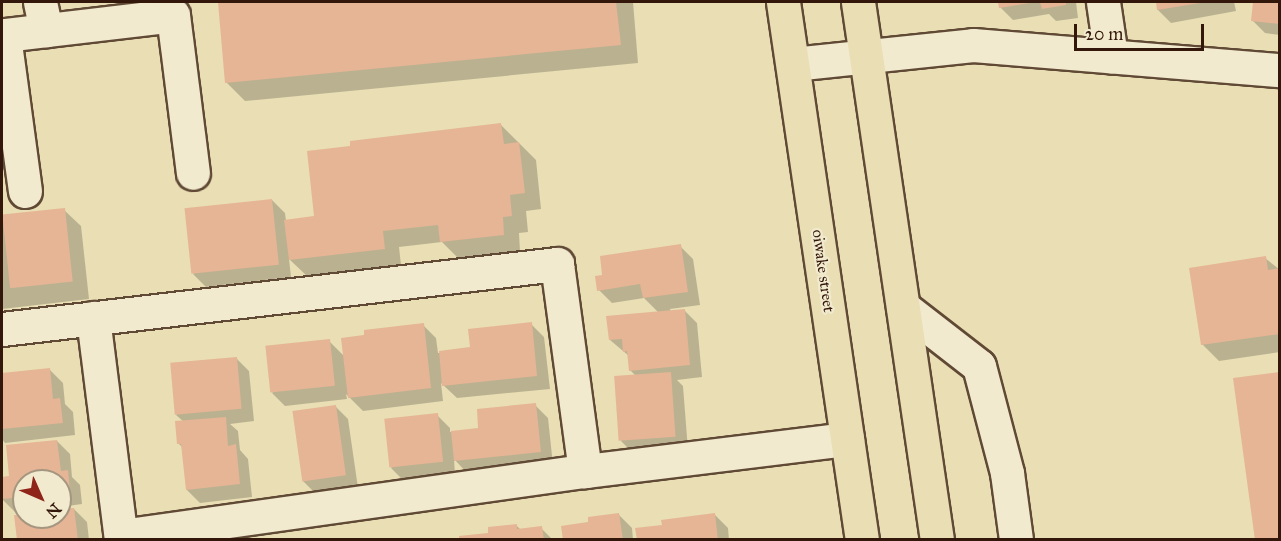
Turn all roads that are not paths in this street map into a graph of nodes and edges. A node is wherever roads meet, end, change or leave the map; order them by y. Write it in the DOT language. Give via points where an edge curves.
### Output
graph roads {
  1 [pos="783,2"];
  2 [pos="858,2"];
  3 [pos="1103,2"];
  4 [pos="43,16"];
  5 [pos="1111,56"];
  6 [pos="866,57"];
  7 [pos="793,64"];
  8 [pos="1280,70"];
  9 [pos="193,173"];
  10 [pos="25,191"];
  11 [pos="903,307"];
  12 [pos="93,318"];
  13 [pos="2,328"];
  14 [pos="847,439"];
  15 [pos="585,471"];
  16 [pos="121,538"];
  17 [pos="862,540"];
  18 [pos="937,540"];
  19 [pos="1016,540"];
  1 -- 7 [label="main road, oiwake street"];
  2 -- 6 [label="main road"];
  3 -- 5 [label="street"];
  4 -- 9 [label="street" via="173,15"];
  4 -- 10 [label="street" via="4,35"];
  5 -- 6 [label="street" via="973,45"];
  5 -- 8 [label="street"];
  6 -- 7 [label="street"];
  6 -- 11 [label="main road"];
  7 -- 14 [label="main road, oiwake street"];
  11 -- 18 [label="main road"];
  11 -- 19 [label="street" via="979,366 1007,473"];
  12 -- 13 [label="street"];
  12 -- 15 [label="street" via="557,264"];
  12 -- 16 [label="street"];
  14 -- 15 [label="street"];
  14 -- 17 [label="main road, oiwake street"];
  15 -- 16 [label="street"];
}
